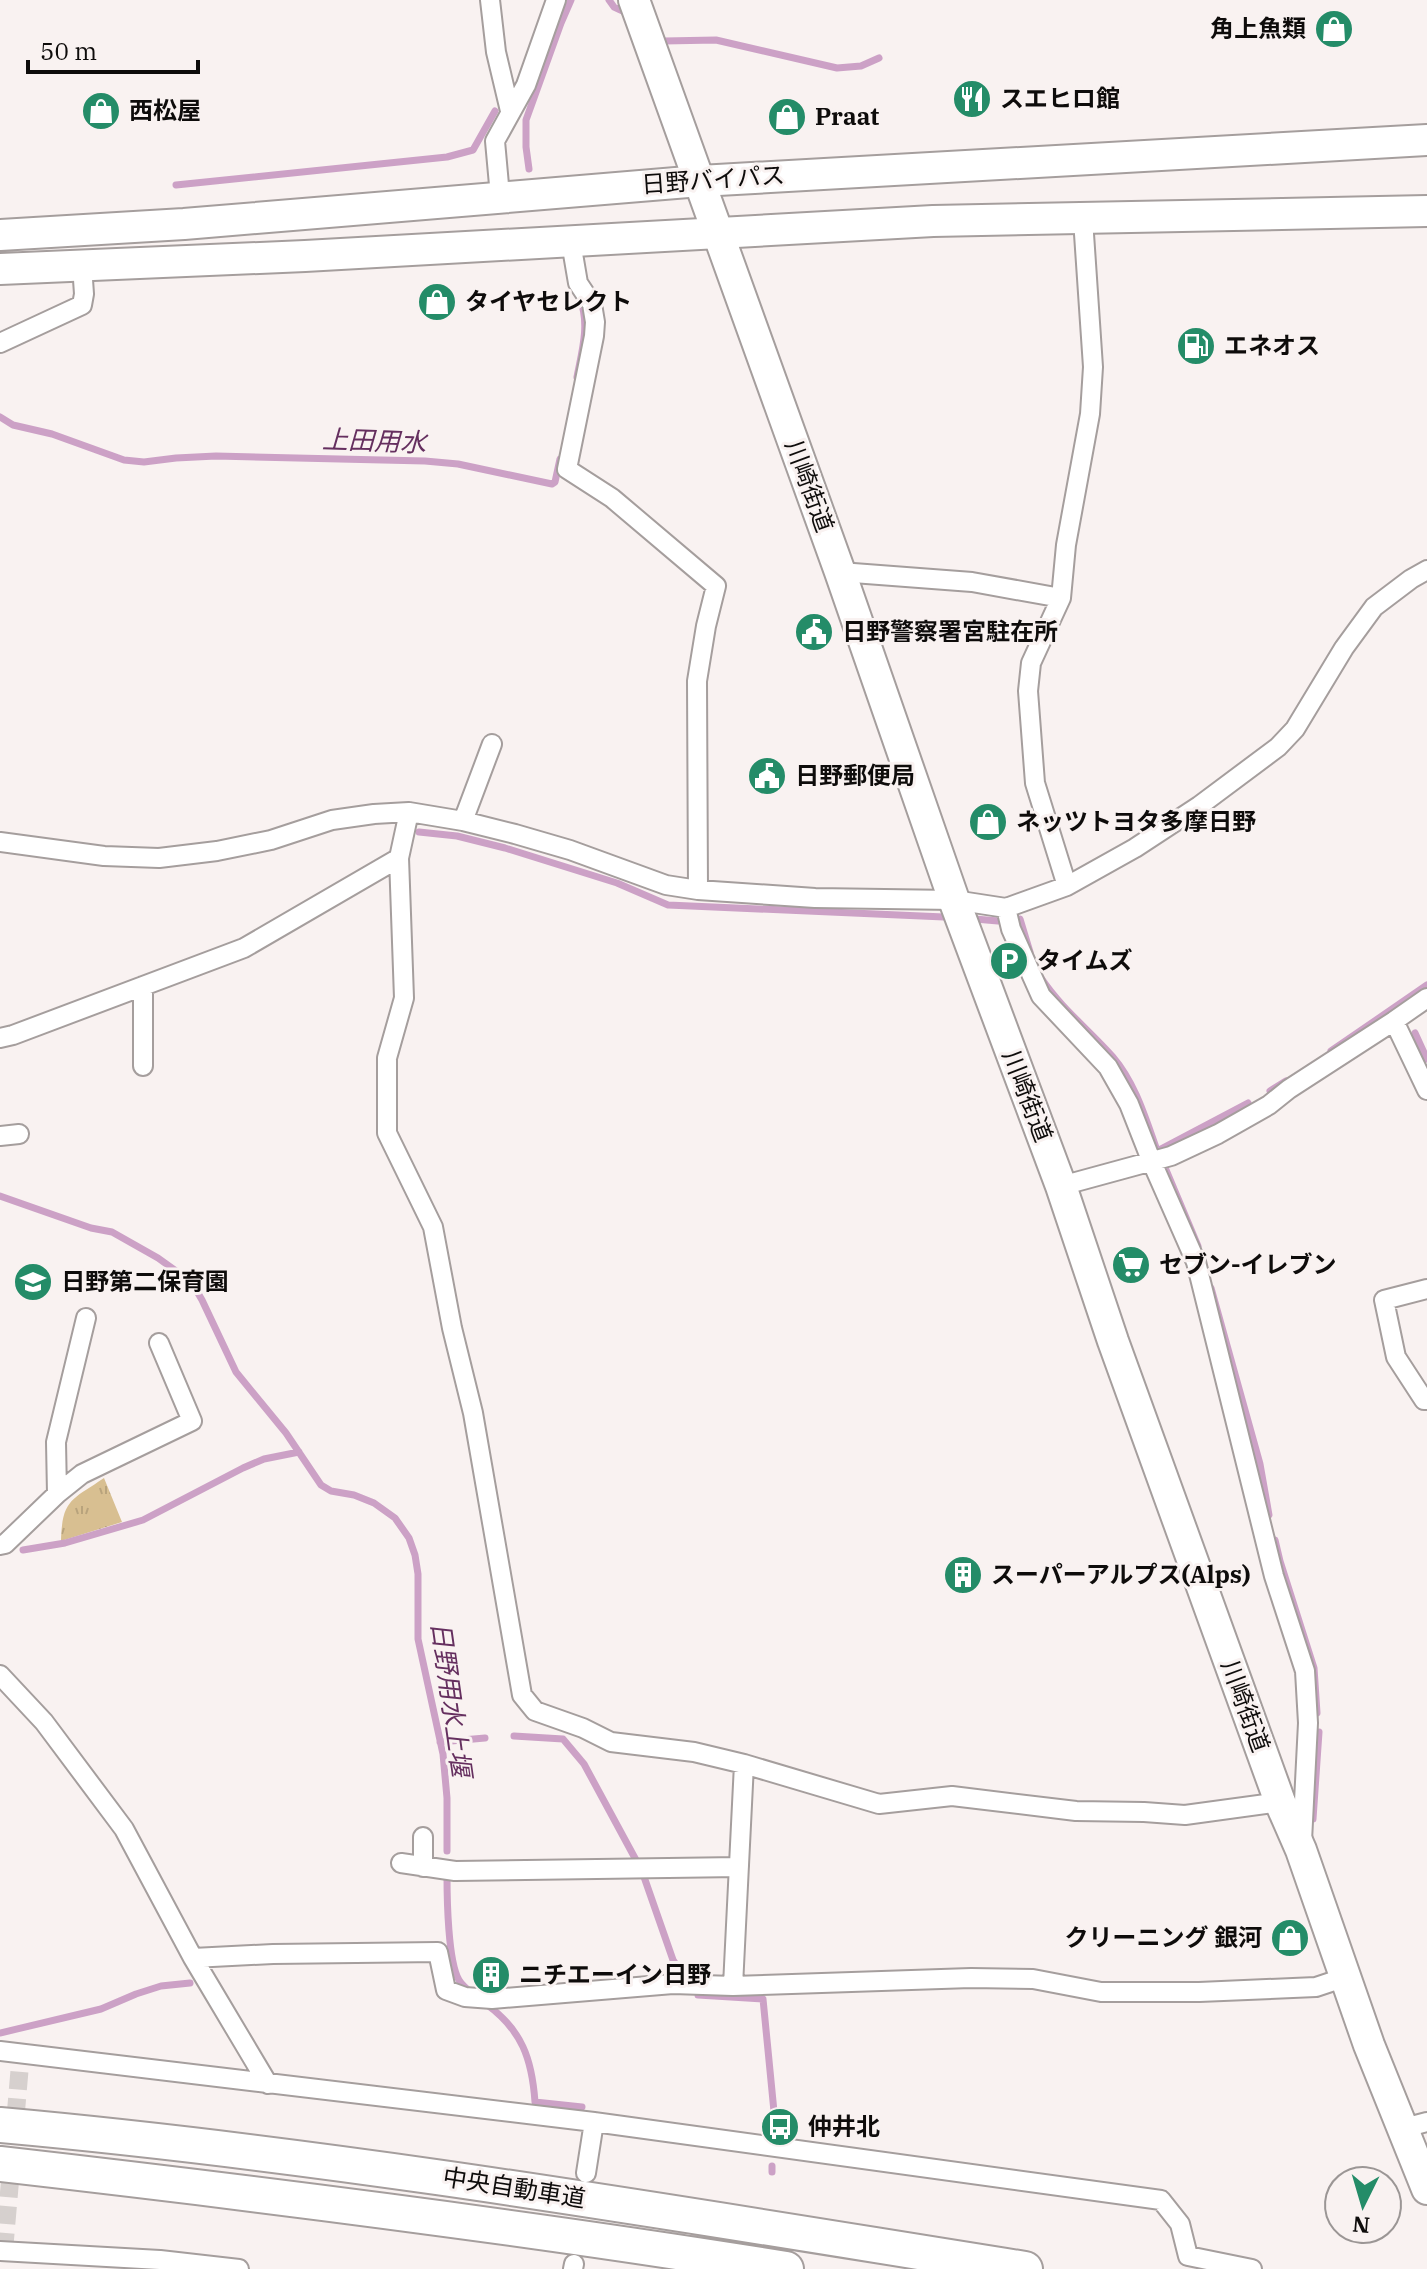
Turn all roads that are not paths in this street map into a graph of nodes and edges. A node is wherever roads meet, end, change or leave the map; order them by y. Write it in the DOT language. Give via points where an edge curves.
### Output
graph roads {
  1 [pos="490,0"];
  2 [pos="556,0"];
  3 [pos="634,0"];
  4 [pos="510,111"];
  5 [pos="1427,140"];
  6 [pos="700,181"];
  7 [pos="500,196"];
  8 [pos="1427,211"];
  9 [pos="1083,219"];
  10 [pos="718,233"];
  11 [pos="0,235"];
  12 [pos="571,242"];
  13 [pos="82,265"];
  14 [pos="0,269"];
  15 [pos="0,343"];
  16 [pos="1427,570"];
  17 [pos="840,572"];
  18 [pos="1061,598"];
  19 [pos="492,744"];
  20 [pos="409,812"];
  21 [pos="463,821"];
  22 [pos="0,842"];
  23 [pos="399,858"];
  24 [pos="1067,886"];
  25 [pos="698,890"];
  26 [pos="954,900"];
  27 [pos="1006,908"];
  28 [pos="143,986"];
  29 [pos="1427,998"];
  30 [pos="1394,1021"];
  31 [pos="0,1038"];
  32 [pos="143,1066"];
  33 [pos="1427,1090"];
  34 [pos="1151,1160"];
  35 [pos="1061,1186"];
  36 [pos="1427,1289"];
  37 [pos="86,1318"];
  38 [pos="159,1343"];
  39 [pos="1427,1400"];
  40 [pos="57,1494"];
  41 [pos="0,1545"];
  42 [pos="0,1675"];
  43 [pos="744,1764"];
  44 [pos="1280,1802"];
  45 [pos="423,1837"];
  46 [pos="1301,1850"];
  47 [pos="401,1863"];
  48 [pos="423,1867"];
  49 [pos="739,1867"];
  50 [pos="193,1958"];
  51 [pos="1346,1977"];
  52 [pos="733,1986"];
  53 [pos="0,2051"];
  54 [pos="268,2084"];
  55 [pos="594,2122"];
  56 [pos="0,2125"];
  57 [pos="1416,2125"];
  58 [pos="0,2164"];
  59 [pos="586,2173"];
  60 [pos="1427,2189"];
  61 [pos="7,2257"];
  62 [pos="1187,2263"];
  63 [pos="239,2269"];
  64 [pos="786,2269"];
  65 [pos="1025,2269"];
  66 [pos="1252,2269"];
  1 -- 4 [label="street"];
  2 -- 4 [label="street" via="526,85"];
  3 -- 6 [label="main road, 川崎街道"];
  4 -- 7 [label="street" via="495,141"];
  5 -- 6 [label="main road, 日野バイパス"];
  6 -- 7 [label="main road, 日野バイパス"];
  6 -- 10 [label="main road, 川崎街道"];
  7 -- 11 [label="main road, 日野バイパス"];
  8 -- 9 [label="main road"];
  9 -- 10 [label="main road"];
  9 -- 18 [label="street" via="1093,367"];
  10 -- 12 [label="main road"];
  10 -- 17 [label="main road, 川崎街道"];
  12 -- 13 [label="main road"];
  12 -- 25 [label="street" via="578,283 592,304 595,322 567,469 612,498 716,586 697,681"];
  13 -- 14 [label="main road"];
  13 -- 15 [label="street" via="82,305"];
  16 -- 24 [label="street" via="1374,607 1278,747 1199,806"];
  17 -- 18 [label="street" via="972,582"];
  17 -- 26 [label="main road, 川崎街道"];
  18 -- 24 [label="street" via="1031,663 1028,691 1035,783"];
  19 -- 21 [label="street"];
  20 -- 21 [label="street"];
  20 -- 22 [label="street" via="332,820 271,840 159,858"];
  20 -- 23 [label="street"];
  21 -- 25 [label="street" via="570,850 666,885"];
  23 -- 28 [label="street" via="244,948"];
  23 -- 43 [label="street" via="404,998 387,1058 387,1133 433,1227 473,1413 522,1695 535,1711 611,1742"];
  24 -- 27 [label="street"];
  25 -- 26 [label="street"];
  26 -- 27 [label="street"];
  26 -- 35 [label="main road, 川崎街道"];
  27 -- 34 [label="street" via="1041,996 1108,1067"];
  28 -- 31 [label="street"];
  28 -- 32 [label="street"];
  29 -- 30 [label="street"];
  30 -- 33 [label="street"];
  30 -- 34 [label="street" via="1269,1105 1171,1156"];
  34 -- 35 [label="street"];
  34 -- 46 [label="street" via="1196,1262 1274,1576 1305,1671 1308,1723"];
  35 -- 44 [label="main road, 川崎街道"];
  36 -- 39 [label="street" via="1384,1300 1396,1357"];
  37 -- 40 [label="street" via="56,1442"];
  38 -- 40 [label="street" via="192,1421 82,1474"];
  40 -- 41 [label="street"];
  42 -- 50 [label="street" via="44,1722 124,1829"];
  43 -- 44 [label="street" via="879,1804 952,1796 1076,1811 1185,1815"];
  43 -- 49 [label="street"];
  44 -- 46 [label="main road, 川崎街道"];
  45 -- 48 [label="street"];
  46 -- 51 [label="main road, 川崎街道"];
  47 -- 48 [label="street"];
  48 -- 49 [label="street"];
  49 -- 52 [label="street"];
  50 -- 52 [label="street" via="438,1952 446,1990 492,1999 673,1984"];
  50 -- 54 [label="street"];
  51 -- 52 [label="street" via="1316,1987 1199,1992 1101,1992 1033,1979 971,1978"];
  51 -- 57 [label="main road, 川崎街道" via="1369,2045"];
  53 -- 54 [label="street"];
  54 -- 55 [label="street"];
  55 -- 59 [label="street"];
  55 -- 62 [label="street" via="1161,2200 1180,2224"];
  56 -- 65 [label="highway, 中央自動車道" via="476,2181"];
  57 -- 60 [label="main road, 川崎街道"];
  58 -- 64 [label="highway, 中央自動車道" via="334,2203"];
  61 -- 63 [label="street" via="160,2260"];
  62 -- 66 [label="street"];
}
